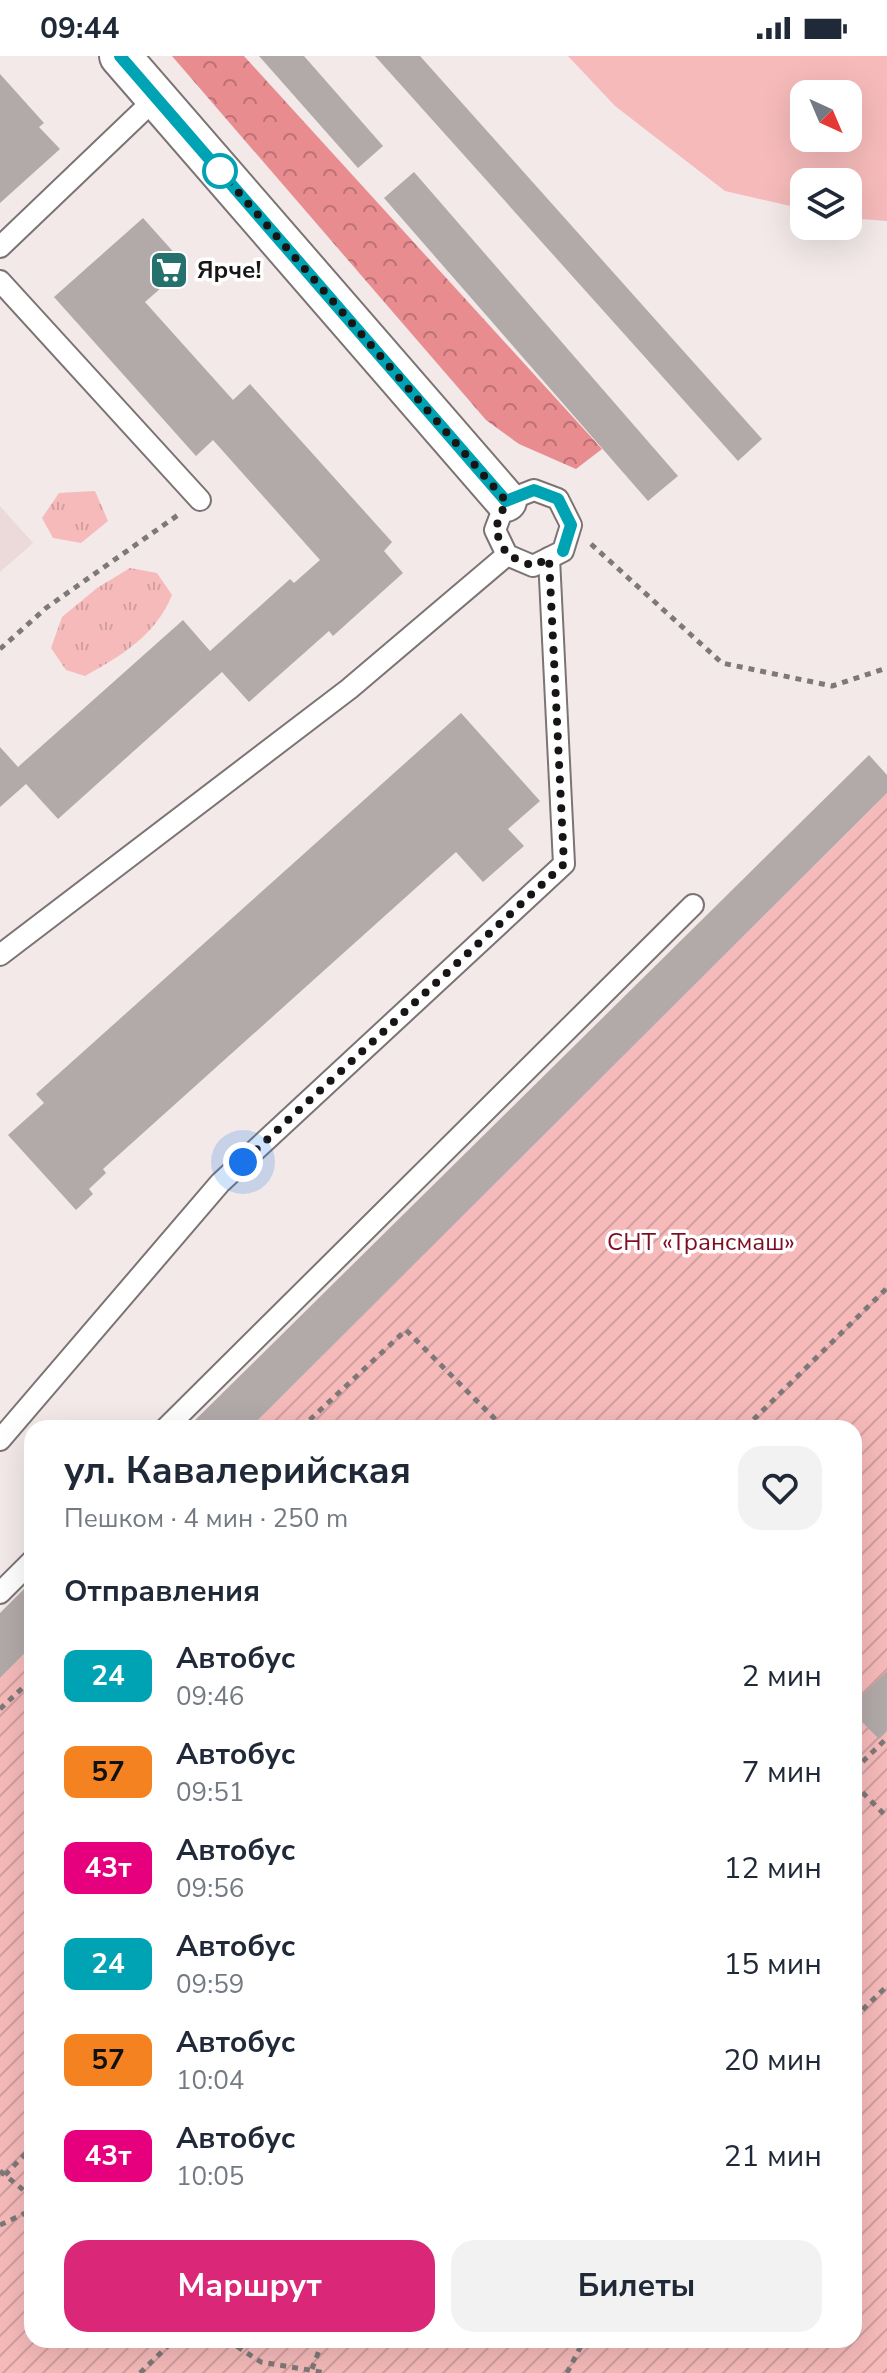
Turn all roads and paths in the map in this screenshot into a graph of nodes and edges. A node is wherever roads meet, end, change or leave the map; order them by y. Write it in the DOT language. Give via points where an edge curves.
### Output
graph roads {
  1 [pos="120,56"];
  2 [pos="156,98"];
  3 [pos="0,247"];
  4 [pos="0,281"];
  5 [pos="200,500"];
  6 [pos="506,501"];
  7 [pos="571,525"];
  8 [pos="507,555"];
  9 [pos="549,558"];
  10 [pos="0,649"];
  11 [pos="887,668"];
  12 [pos="693,905"];
  13 [pos="0,955"];
  14 [pos="887,1288"];
  15 [pos="174,1420"];
  16 [pos="310,1420"];
  17 [pos="496,1420"];
  18 [pos="753,1420"];
  19 [pos="0,1440"];
  20 [pos="24,1569"];
  21 [pos="0,1593"];
  22 [pos="24,1686"];
  23 [pos="0,1709"];
  24 [pos="887,1738"];
  25 [pos="862,1762"];
  26 [pos="862,1792"];
  27 [pos="887,1817"];
  28 [pos="887,1986"];
  29 [pos="862,2010"];
  30 [pos="24,2154"];
  31 [pos="2,2173"];
  32 [pos="24,2191"];
  33 [pos="24,2214"];
  34 [pos="0,2225"];
  35 [pos="166,2348"];
  36 [pos="239,2348"];
  37 [pos="320,2348"];
  38 [pos="580,2348"];
  39 [pos="312,2369"];
  40 [pos="140,2373"];
  41 [pos="327,2373"];
  42 [pos="567,2373"];
  1 -- 2 [label="street"];
  2 -- 3 [label="lane"];
  2 -- 6 [label="street"];
  4 -- 5 [label="lane"];
  5 -- 10 [label="path" via="57,600"];
  6 -- 7 [label="lane" via="534,490 558,499"];
  6 -- 8 [label="lane" via="495,530"];
  7 -- 9 [label="lane" via="563,551"];
  7 -- 11 [label="path" via="722,663 832,686"];
  8 -- 9 [label="lane" via="533,566"];
  8 -- 13 [label="lane" via="349,689"];
  9 -- 19 [label="lane" via="564,864 220,1183"];
  12 -- 15 [label="lane"];
  14 -- 18 [label="path"];
  16 -- 17 [label="path" via="406,1330"];
  20 -- 21 [label="lane"];
  22 -- 23 [label="path"];
  24 -- 25 [label="path"];
  26 -- 27 [label="path"];
  28 -- 29 [label="path"];
  30 -- 31 [label="path"];
  31 -- 32 [label="path"];
  33 -- 34 [label="path"];
  35 -- 40 [label="path"];
  36 -- 39 [label="path" via="261,2362"];
  37 -- 39 [label="path"];
  38 -- 42 [label="path"];
  39 -- 41 [label="path"];
}
